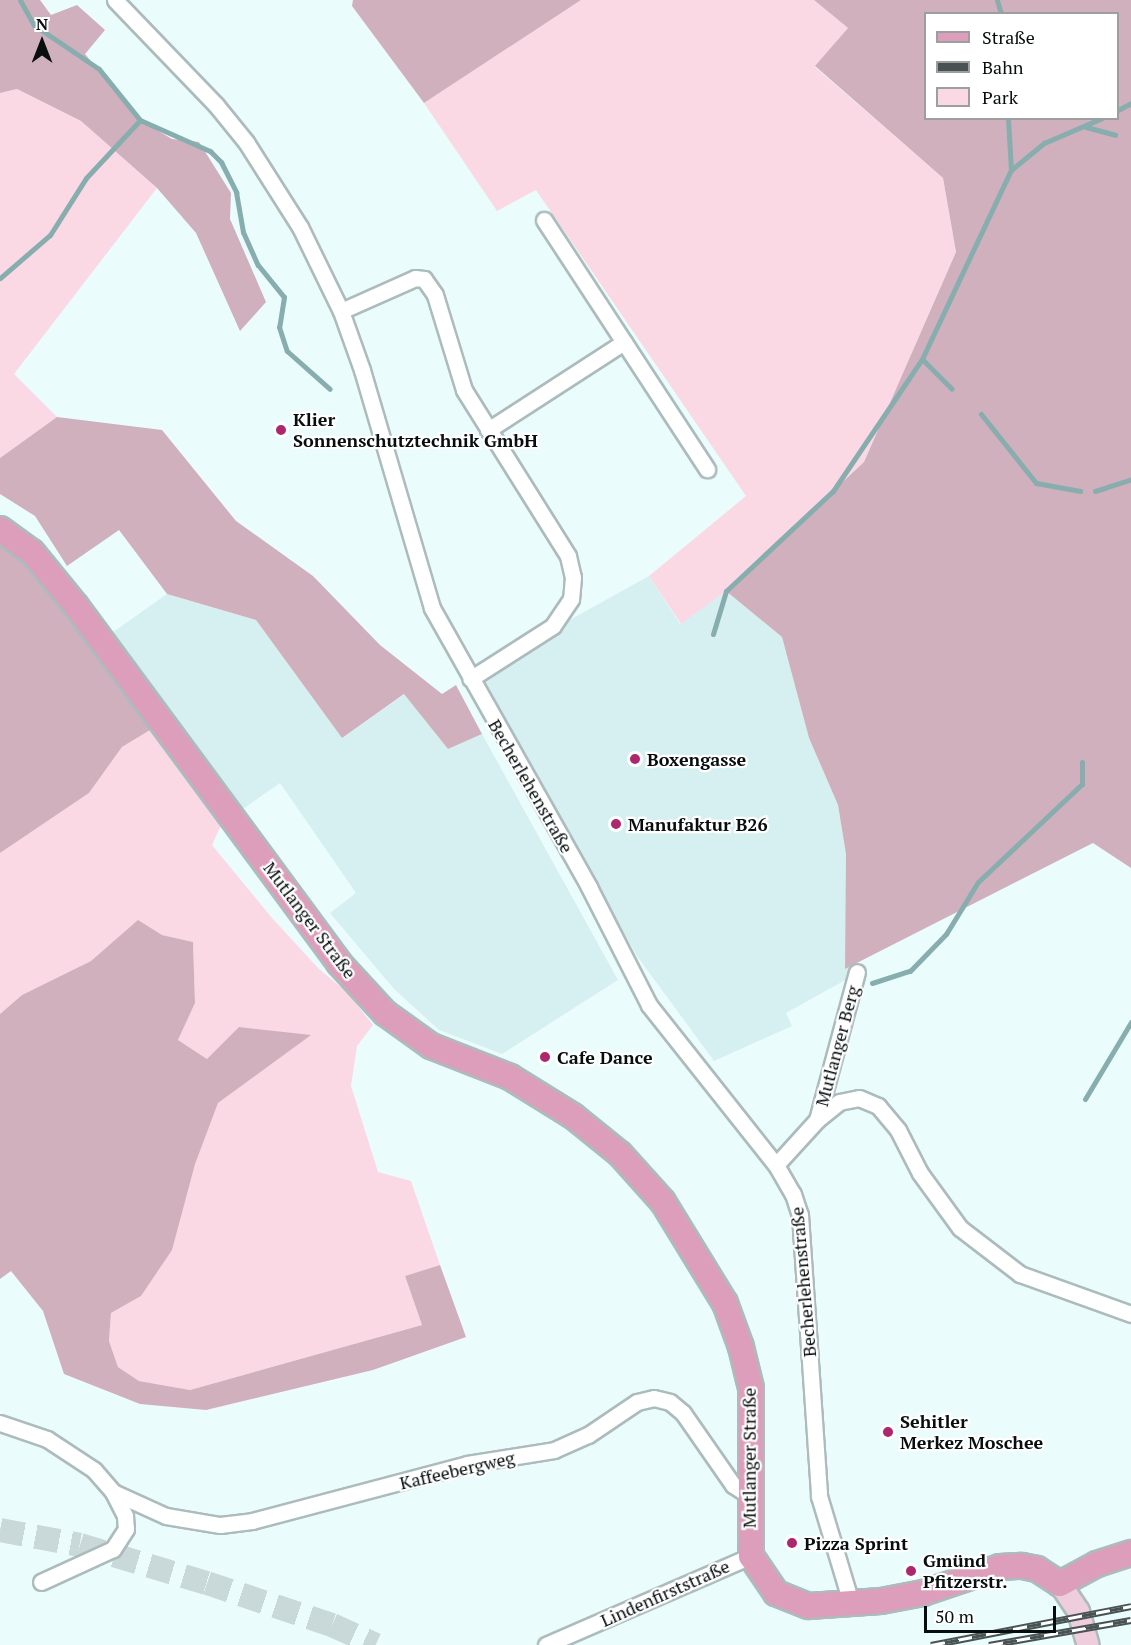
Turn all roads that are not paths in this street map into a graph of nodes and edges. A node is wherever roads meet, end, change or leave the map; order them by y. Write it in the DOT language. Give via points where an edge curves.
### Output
graph roads {
  1 [pos="115,0"];
  2 [pos="544,220"];
  3 [pos="341,311"];
  4 [pos="624,342"];
  5 [pos="488,430"];
  6 [pos="707,469"];
  7 [pos="0,529"];
  8 [pos="470,679"];
  9 [pos="857,972"];
  10 [pos="817,1119"];
  11 [pos="776,1165"];
  12 [pos="1131,1314"];
  13 [pos="0,1423"];
  14 [pos="113,1492"];
  15 [pos="750,1496"];
  16 [pos="1131,1552"];
  17 [pos="751,1556"];
  18 [pos="40,1582"];
  19 [pos="1060,1584"];
  20 [pos="851,1603"];
  21 [pos="546,1645"];
  22 [pos="1088,1645"];
  1 -- 3 [label="street, Becherlehenstraße" via="182,66 246,142 300,227"];
  2 -- 4 [label="street"];
  3 -- 5 [label="street" via="415,278 424,279 435,295 464,390"];
  3 -- 8 [label="street, Becherlehenstraße" via="362,370 420,579"];
  4 -- 5 [label="street"];
  4 -- 6 [label="street"];
  5 -- 8 [label="street" via="568,556 572,588 571,598 553,626"];
  7 -- 15 [label="main road, Mutlanger Straße" via="32,552 76,606 339,963 385,1013 431,1046 510,1077 573,1116 620,1154 663,1202 719,1293 741,1347 751,1388"];
  8 -- 11 [label="street, Becherlehenstraße" via="589,887 649,1005"];
  9 -- 10 [label="street, Mutlanger Berg"];
  10 -- 11 [label="street"];
  10 -- 12 [label="street" via="839,1102 860,1098 878,1106 898,1130 920,1173 960,1228 1020,1274"];
  11 -- 20 [label="street, Becherlehenstraße" via="794,1194 800,1215 819,1496"];
  13 -- 14 [label="street, Kaffeebergweg" via="47,1439 94,1470"];
  14 -- 15 [label="street, Kaffeebergweg" via="166,1516 220,1525 252,1521 467,1464 554,1450 588,1435 637,1402 654,1398 670,1402 683,1413 733,1485"];
  14 -- 18 [label="street, Kaffeebergweg" via="125,1516 121,1540 113,1548"];
  15 -- 17 [label="main road, Mutlanger Straße"];
  16 -- 19 [label="main road" via="1096,1564"];
  17 -- 20 [label="main road, Mutlanger Straße" via="766,1583 790,1600 809,1606"];
  17 -- 21 [label="street, Lindenfirststraße"];
  19 -- 20 [label="main road" via="1036,1569 1000,1567 923,1593"];
  19 -- 22 [label="main road" via="1078,1611"];
}
